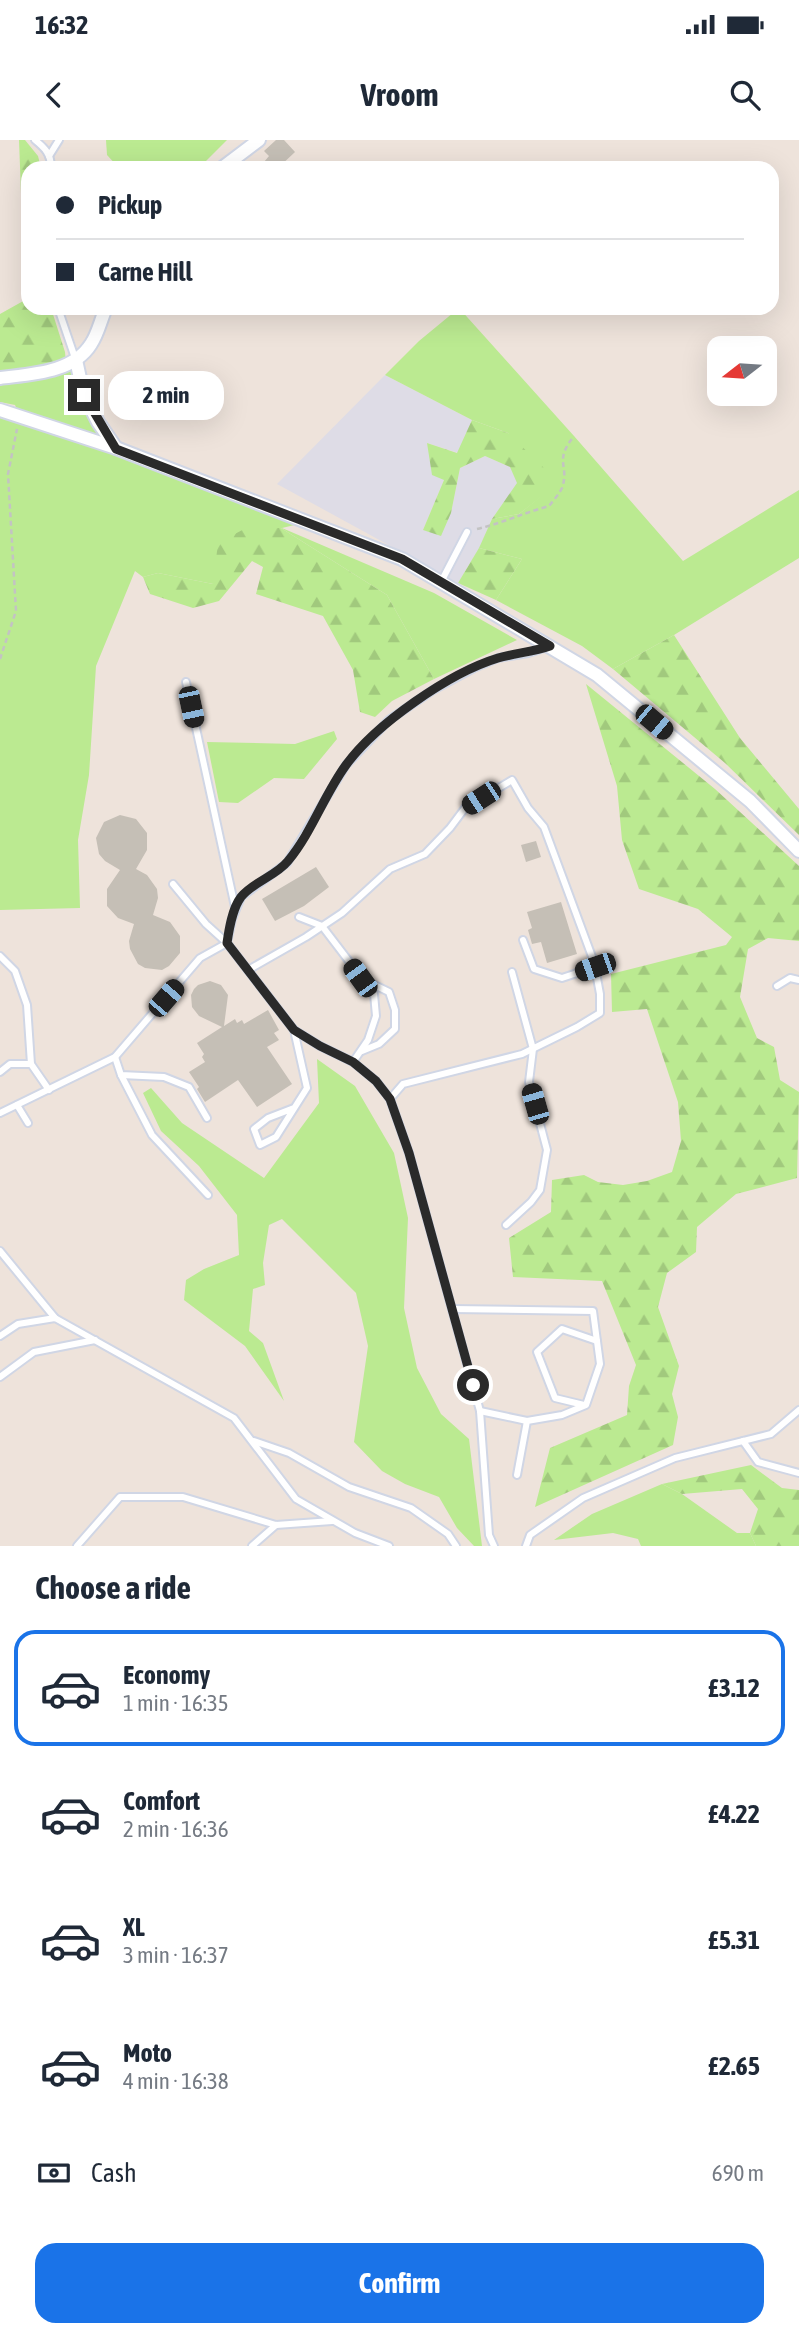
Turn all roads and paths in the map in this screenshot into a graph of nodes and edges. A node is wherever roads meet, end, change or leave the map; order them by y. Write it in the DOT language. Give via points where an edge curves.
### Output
graph roads {
  1 [pos="35,140"];
  2 [pos="59,140"];
  3 [pos="259,140"];
  4 [pos="49,156"];
  5 [pos="50,161"];
  6 [pos="231,161"];
  7 [pos="60,315"];
  8 [pos="103,315"];
  9 [pos="76,360"];
  10 [pos="0,378"];
  11 [pos="0,410"];
  12 [pos="20,416"];
  13 [pos="574,436"];
  14 [pos="116,449"];
  15 [pos="467,531"];
  16 [pos="441,582"];
  17 [pos="550,646"];
  18 [pos="0,659"];
  19 [pos="186,682"];
  20 [pos="799,851"];
  21 [pos="173,884"];
  22 [pos="236,909"];
  23 [pos="299,917"];
  24 [pos="322,926"];
  25 [pos="523,940"];
  26 [pos="227,943"];
  27 [pos="0,956"];
  28 [pos="595,967"];
  29 [pos="248,970"];
  30 [pos="512,972"];
  31 [pos="360,978"];
  32 [pos="799,980"];
  33 [pos="777,986"];
  34 [pos="294,1030"];
  35 [pos="533,1049"];
  36 [pos="360,1051"];
  37 [pos="115,1057"];
  38 [pos="353,1062"];
  39 [pos="31,1064"];
  40 [pos="0,1072"];
  41 [pos="121,1075"];
  42 [pos="49,1090"];
  43 [pos="390,1099"];
  44 [pos="17,1105"];
  45 [pos="294,1108"];
  46 [pos="0,1113"];
  47 [pos="207,1118"];
  48 [pos="28,1123"];
  49 [pos="208,1195"];
  50 [pos="506,1225"];
  51 [pos="0,1251"];
  52 [pos="452,1309"];
  53 [pos="55,1318"];
  54 [pos="0,1336"];
  55 [pos="95,1340"];
  56 [pos="597,1341"];
  57 [pos="0,1377"];
  58 [pos="586,1405"];
  59 [pos="799,1410"];
  60 [pos="480,1411"];
  61 [pos="527,1421"];
  62 [pos="252,1441"];
  63 [pos="743,1441"];
  64 [pos="799,1473"];
  65 [pos="517,1475"];
  66 [pos="334,1521"];
  67 [pos="276,1525"];
  68 [pos="77,1546"];
  69 [pos="252,1546"];
  70 [pos="389,1546"];
  71 [pos="456,1546"];
  72 [pos="494,1546"];
  73 [pos="526,1546"];
  1 -- 4 [label="lane"];
  2 -- 4 [label="lane"];
  3 -- 6 [label="street"];
  4 -- 5 [label="lane"];
  7 -- 9 [label="lane"];
  8 -- 9 [label="street" via="91,345"];
  9 -- 10 [label="street" via="47,372"];
  9 -- 14 [label="street" via="83,392"];
  11 -- 12 [label="street"];
  12 -- 14 [label="street"];
  12 -- 18 [label="path" via="8,474 16,611"];
  13 -- 15 [label="path" via="561,457 562,488 549,506"];
  14 -- 16 [label="street" via="402,559"];
  15 -- 16 [label="lane"];
  16 -- 17 [label="street"];
  17 -- 20 [label="street" via="597,675 750,801"];
  17 -- 22 [label="lane" via="474,668 389,720 346,765 287,863 241,897"];
  19 -- 22 [label="lane"];
  21 -- 26 [label="lane"];
  22 -- 26 [label="lane"];
  23 -- 24 [label="lane"];
  24 -- 28 [label="lane" via="390,869 425,854 465,808 512,780 544,827"];
  24 -- 29 [label="lane"];
  24 -- 31 [label="lane"];
  25 -- 28 [label="lane" via="534,969 562,978"];
  26 -- 29 [label="lane"];
  26 -- 37 [label="lane" via="200,958"];
  27 -- 39 [label="lane" via="15,971 27,1005"];
  28 -- 35 [label="lane" via="600,1013"];
  29 -- 34 [label="lane"];
  30 -- 35 [label="lane"];
  31 -- 36 [label="lane" via="374,993 376,1016"];
  31 -- 36 [label="lane" via="389,992 395,1029 379,1044"];
  32 -- 33 [label="lane" via="790,978"];
  34 -- 38 [label="lane"];
  34 -- 45 [label="lane" via="307,1088"];
  35 -- 43 [label="lane" via="403,1084"];
  35 -- 50 [label="lane" via="528,1082 547,1150 540,1190"];
  36 -- 38 [label="lane"];
  37 -- 41 [label="lane"];
  37 -- 42 [label="lane"];
  38 -- 43 [label="lane"];
  39 -- 40 [label="lane" via="10,1064"];
  39 -- 42 [label="lane"];
  41 -- 47 [label="lane" via="164,1077 189,1087"];
  41 -- 49 [label="lane" via="152,1136"];
  42 -- 44 [label="lane"];
  43 -- 52 [label="lane"];
  44 -- 46 [label="lane"];
  44 -- 48 [label="lane"];
  45 -- 45 [label="lane" via="276,1137 260,1145 254,1129"];
  51 -- 53 [label="lane"];
  52 -- 56 [label="lane" via="593,1311"];
  52 -- 60 [label="lane"];
  53 -- 54 [label="lane" via="18,1324"];
  53 -- 55 [label="lane"];
  55 -- 57 [label="lane" via="34,1352"];
  55 -- 62 [label="lane" via="234,1418"];
  56 -- 58 [label="lane" via="600,1364"];
  56 -- 58 [label="lane" via="562,1329 537,1352 555,1398"];
  58 -- 61 [label="lane"];
  59 -- 63 [label="lane" via="771,1434"];
  60 -- 61 [label="lane"];
  60 -- 72 [label="lane" via="489,1535"];
  61 -- 65 [label="lane"];
  62 -- 66 [label="lane" via="296,1499"];
  62 -- 71 [label="lane" via="289,1453 349,1487 411,1508 448,1534"];
  63 -- 64 [label="lane" via="758,1462"];
  63 -- 73 [label="lane" via="675,1458 583,1498 530,1535"];
  66 -- 67 [label="lane"];
  66 -- 70 [label="lane"];
  67 -- 68 [label="lane" via="183,1497 120,1497"];
  67 -- 69 [label="lane"];
}
